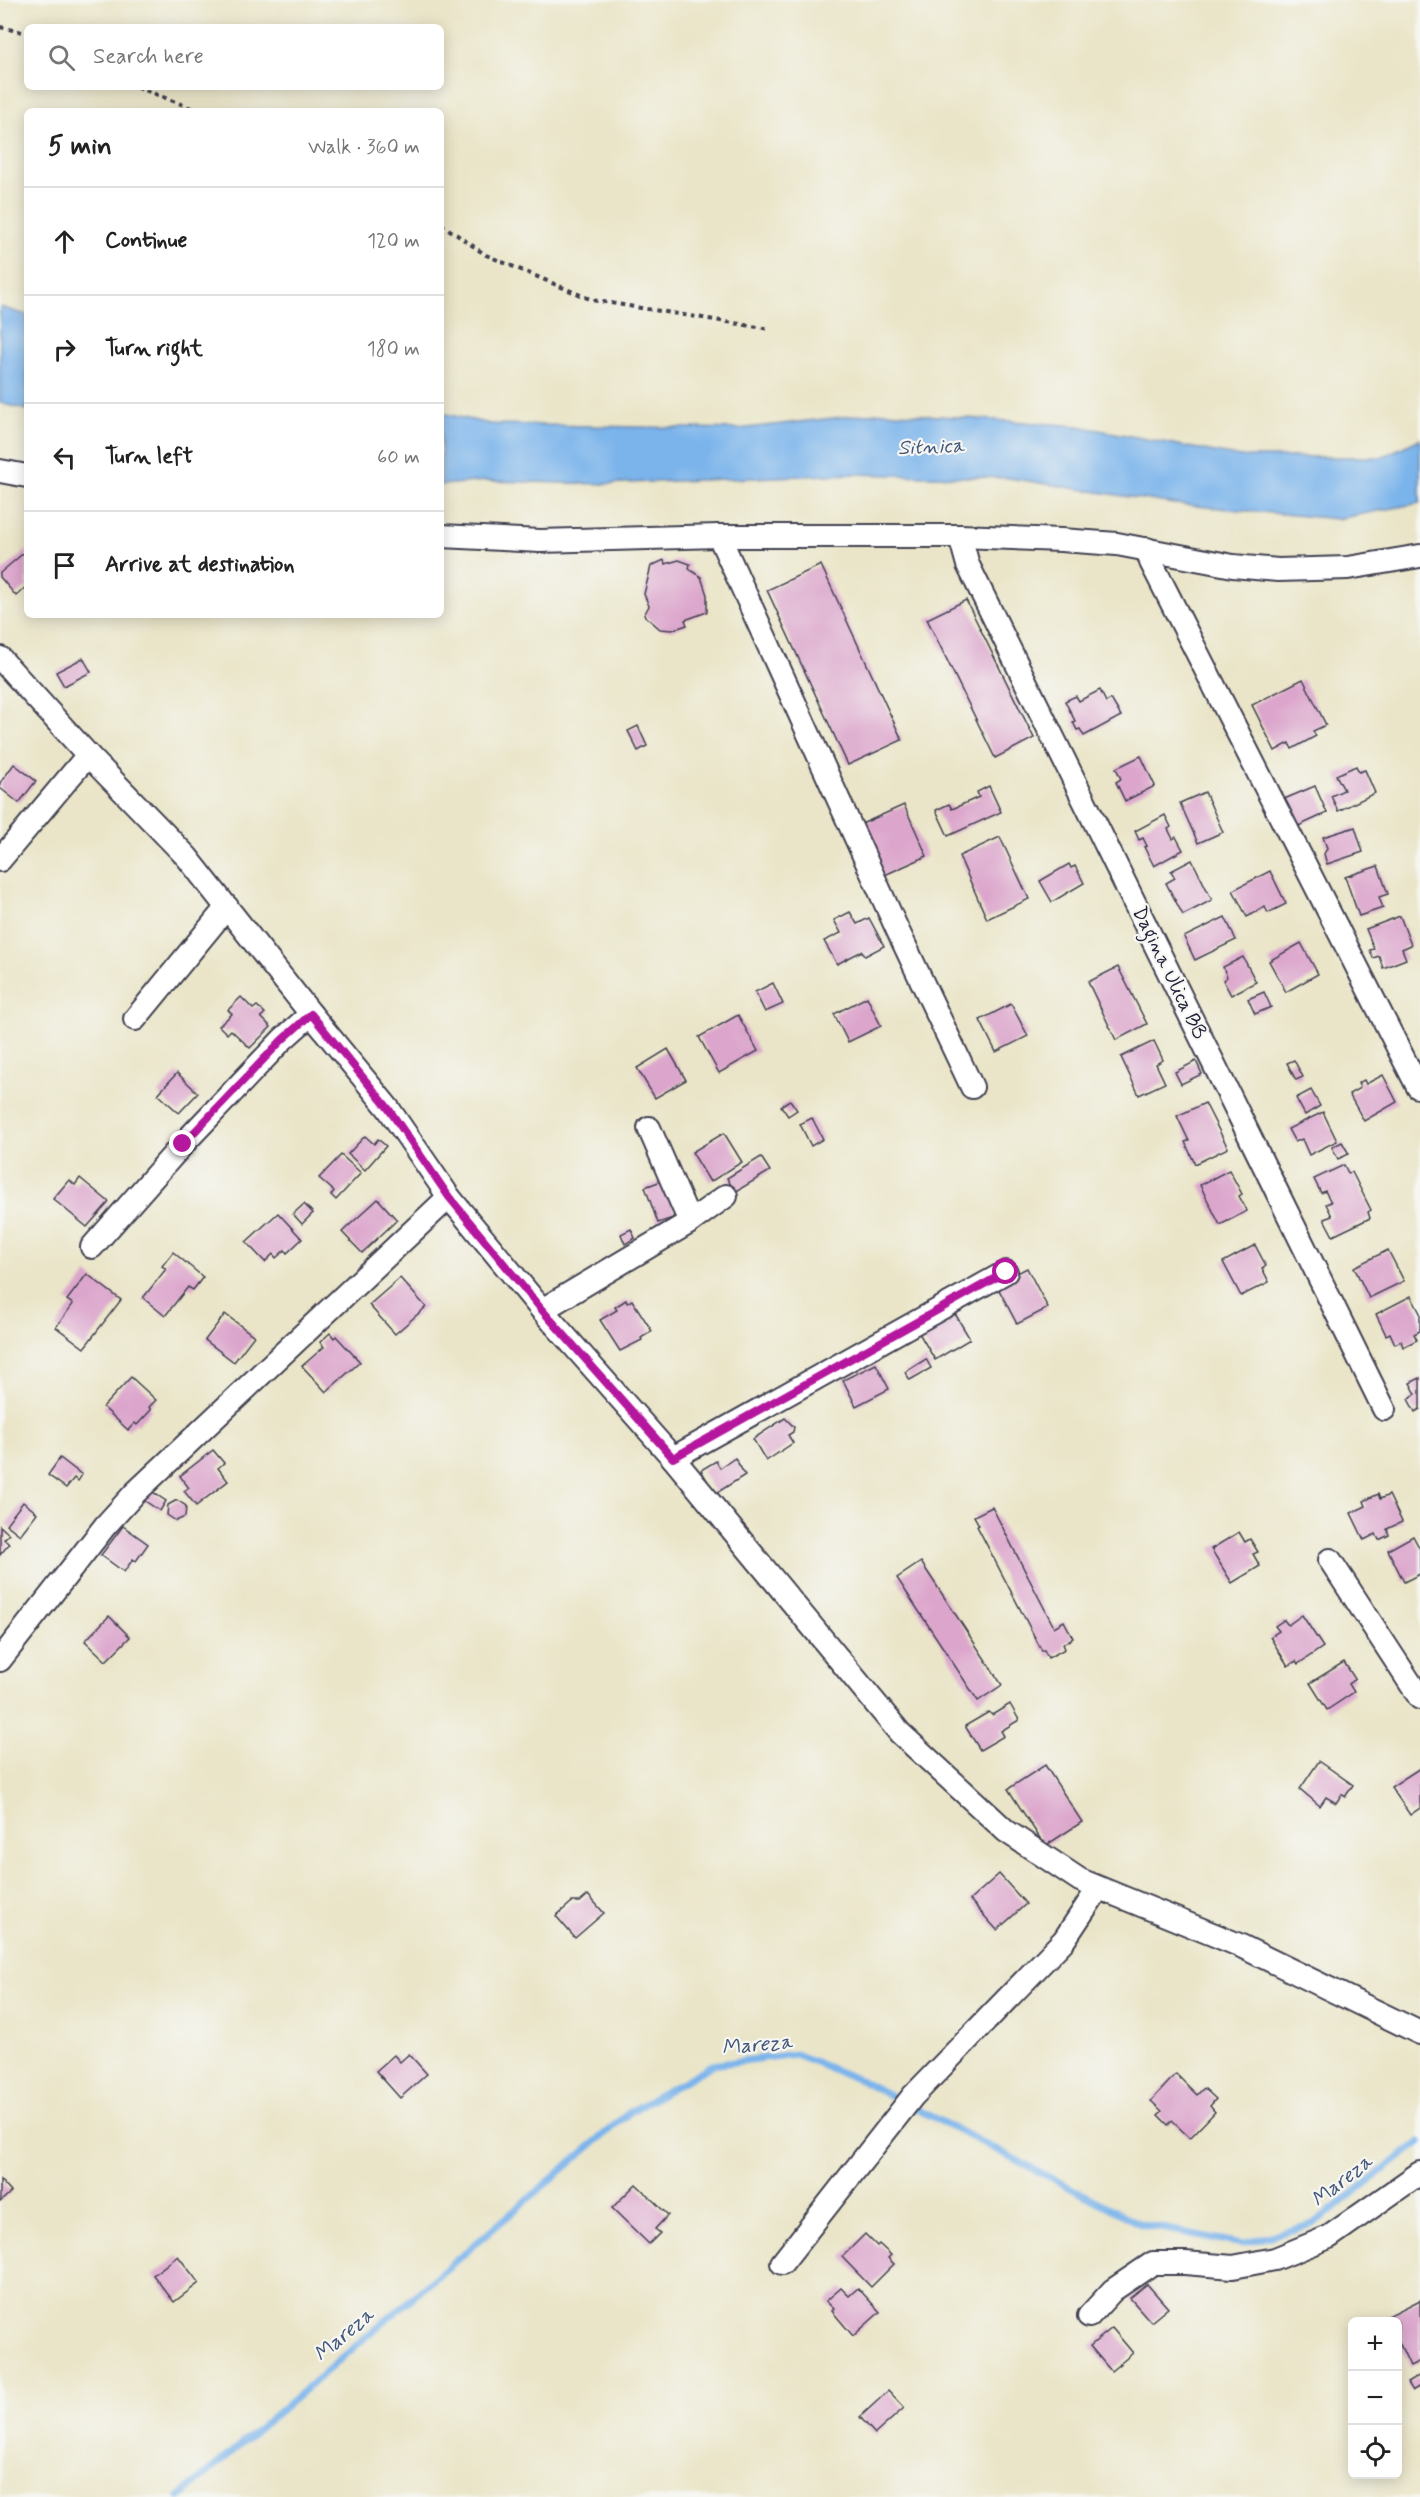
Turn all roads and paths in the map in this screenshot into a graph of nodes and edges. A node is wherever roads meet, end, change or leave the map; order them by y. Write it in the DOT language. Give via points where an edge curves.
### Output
graph roads {
  1 [pos="0,27"];
  2 [pos="24,32"];
  3 [pos="144,90"];
  4 [pos="191,108"];
  5 [pos="444,226"];
  6 [pos="771,329"];
  7 [pos="0,471"];
  8 [pos="24,475"];
  9 [pos="444,536"];
  10 [pos="719,536"];
  11 [pos="960,536"];
  12 [pos="1147,549"];
  13 [pos="1420,556"];
  14 [pos="0,658"];
  15 [pos="88,755"];
  16 [pos="0,860"];
  17 [pos="227,907"];
  18 [pos="311,1014"];
  19 [pos="135,1019"];
  20 [pos="972,1087"];
  21 [pos="1418,1087"];
  22 [pos="649,1128"];
  23 [pos="726,1196"];
  24 [pos="449,1197"];
  25 [pos="690,1222"];
  26 [pos="92,1247"];
  27 [pos="1006,1272"];
  28 [pos="542,1310"];
  29 [pos="1384,1408"];
  30 [pos="673,1458"];
  31 [pos="1330,1560"];
  32 [pos="0,1660"];
  33 [pos="1420,1698"];
  34 [pos="1098,1889"];
  35 [pos="1420,2033"];
  36 [pos="1420,2173"];
  37 [pos="782,2263"];
  38 [pos="1089,2316"];
  1 -- 2 [label="path"];
  3 -- 4 [label="path"];
  5 -- 6 [label="path" via="486,255 592,300"];
  7 -- 8 [label="street"];
  9 -- 10 [label="street" via="540,541"];
  10 -- 11 [label="street"];
  10 -- 20 [label="street"];
  11 -- 12 [label="street" via="1091,541"];
  11 -- 29 [label="street, Dagina Ulica BB" via="973,576"];
  12 -- 13 [label="street" via="1233,566 1278,570 1348,568"];
  12 -- 21 [label="street"];
  14 -- 15 [label="street"];
  15 -- 16 [label="street"];
  15 -- 17 [label="street" via="188,857"];
  17 -- 18 [label="street"];
  17 -- 19 [label="street"];
  18 -- 24 [label="street" via="388,1108"];
  18 -- 26 [label="street" via="183,1144"];
  22 -- 25 [label="street"];
  23 -- 25 [label="street"];
  24 -- 28 [label="street"];
  24 -- 32 [label="street" via="135,1493"];
  25 -- 28 [label="street"];
  27 -- 30 [label="street"];
  28 -- 30 [label="street"];
  30 -- 34 [label="street" via="900,1733 1006,1831 1049,1862"];
  31 -- 33 [label="street"];
  34 -- 35 [label="street" via="1239,1945"];
  34 -- 37 [label="street" via="1064,1940 906,2104"];
  36 -- 38 [label="street" via="1329,2237 1275,2259 1233,2267 1153,2263 1113,2290"];
}
